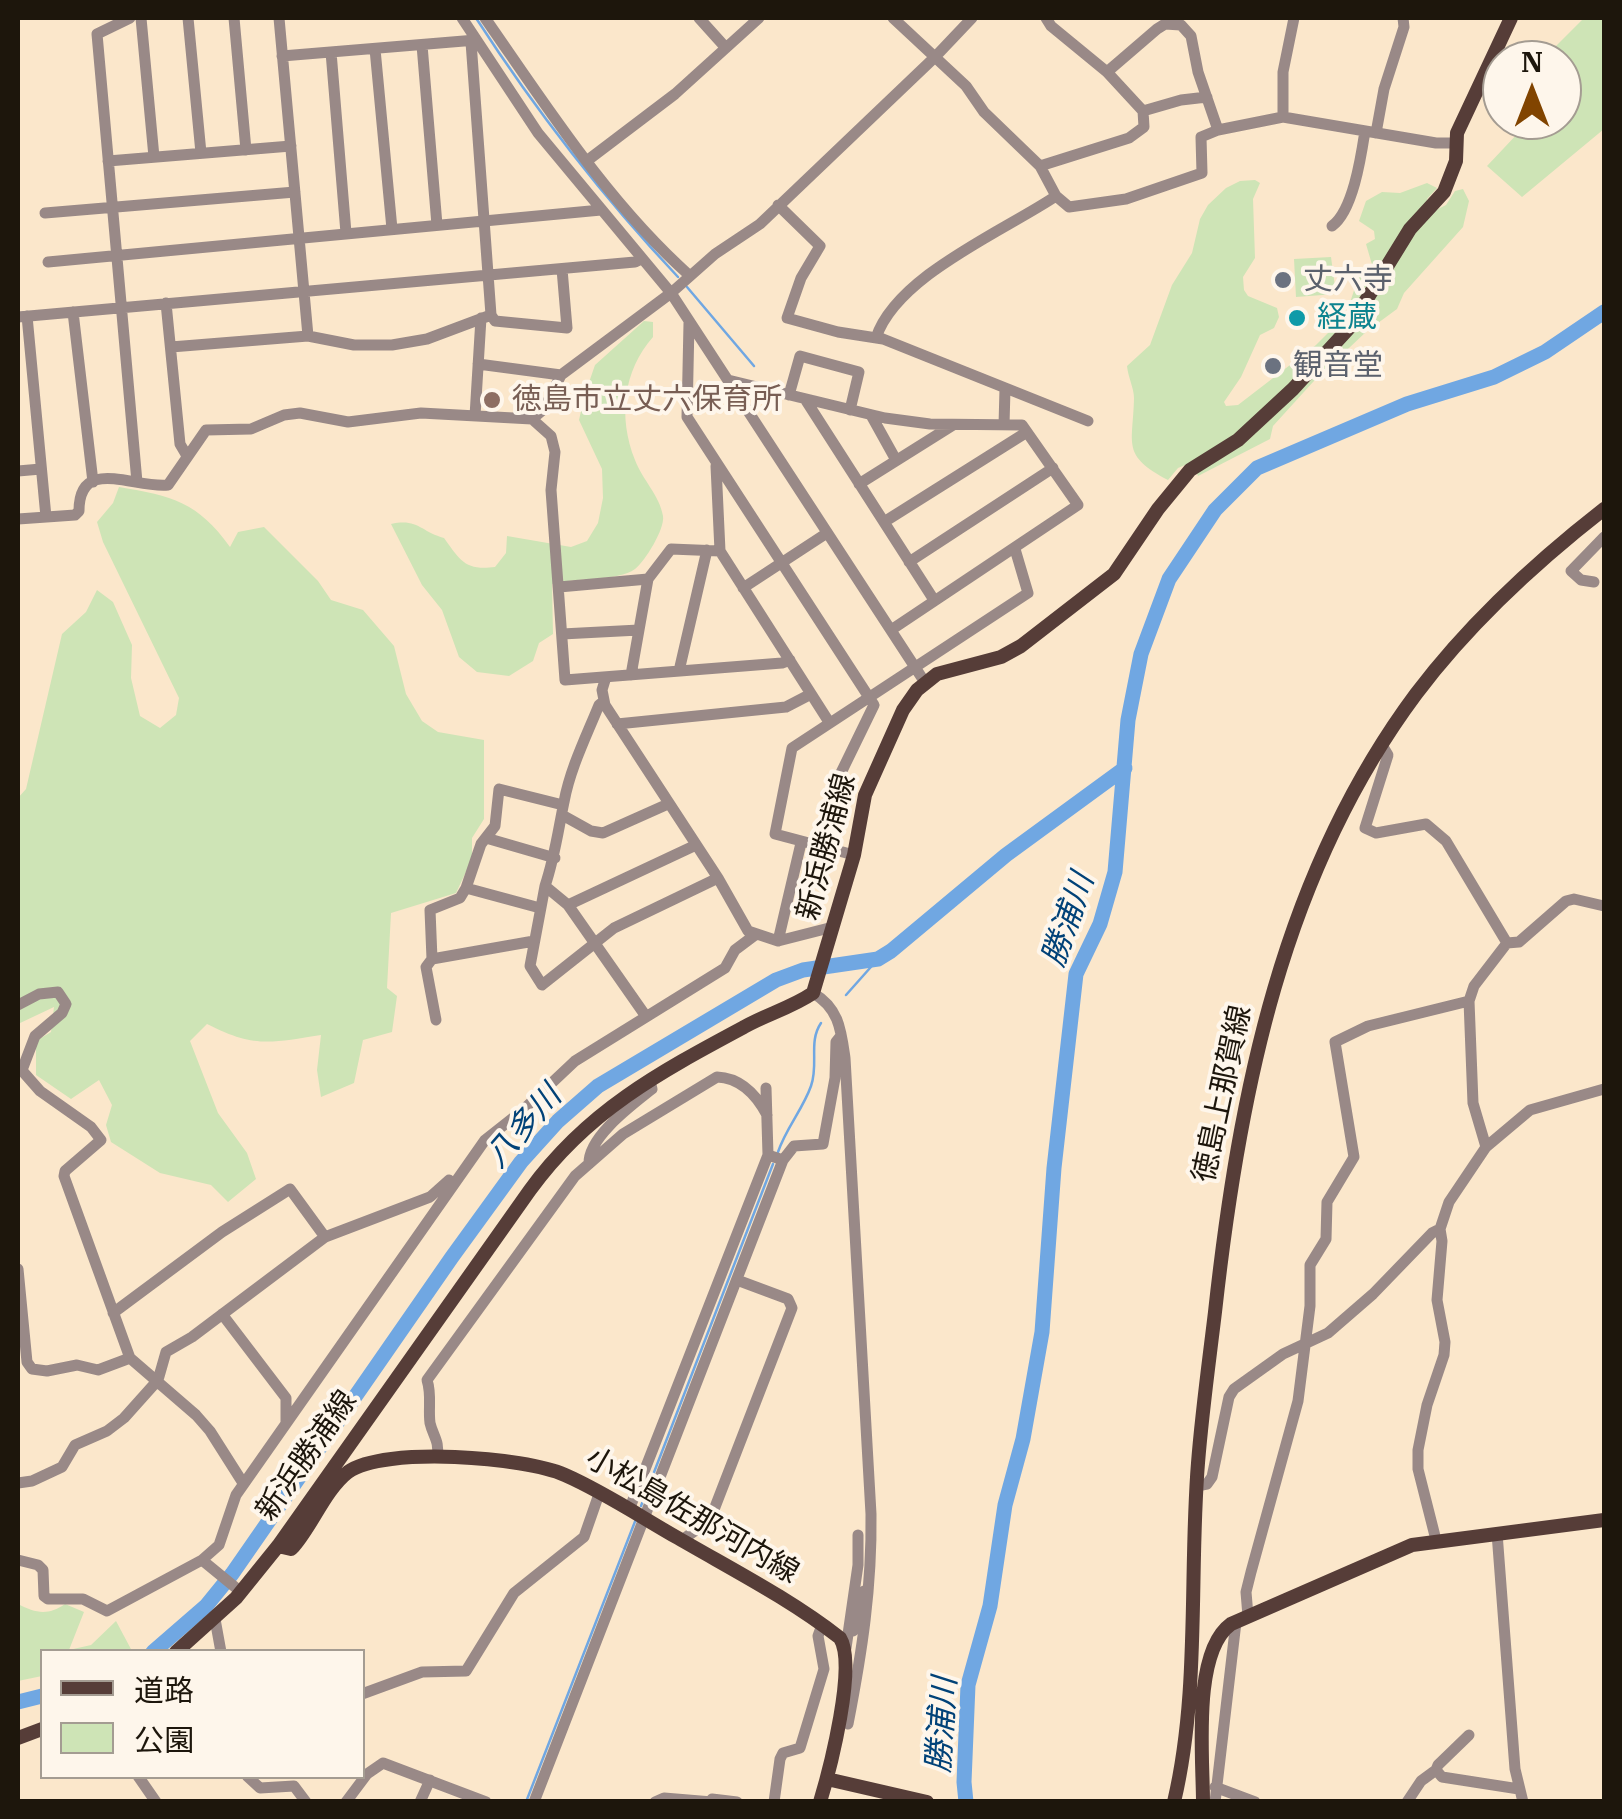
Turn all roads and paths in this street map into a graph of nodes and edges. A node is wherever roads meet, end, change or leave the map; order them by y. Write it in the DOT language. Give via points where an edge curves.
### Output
graph roads {
  1 [pos="130,18"];
  2 [pos="141,18"];
  3 [pos="188,18"];
  4 [pos="234,18"];
  5 [pos="279,18"];
  6 [pos="462,18"];
  7 [pos="485,18"];
  8 [pos="699,18"];
  9 [pos="759,18"];
  10 [pos="893,18"];
  11 [pos="972,18"];
  12 [pos="1046,18"];
  13 [pos="1294,18"];
  14 [pos="1404,18"];
  15 [pos="1510,18"];
  16 [pos="474,41"];
  17 [pos="422,45"];
  18 [pos="726,48"];
  19 [pos="376,49"];
  20 [pos="330,52"];
  21 [pos="282,56"];
  22 [pos="935,57"];
  23 [pos="1106,72"];
  24 [pos="1207,98"];
  25 [pos="1144,111"];
  26 [pos="1283,117"];
  27 [pos="1218,130"];
  28 [pos="1371,132"];
  29 [pos="1455,143"];
  30 [pos="291,146"];
  31 [pos="246,150"];
  32 [pos="201,154"];
  33 [pos="154,157"];
  34 [pos="588,160"];
  35 [pos="108,161"];
  36 [pos="1040,166"];
  37 [pos="295,192"];
  38 [pos="1056,196"];
  39 [pos="778,205"];
  40 [pos="112,207"];
  41 [pos="601,210"];
  42 [pos="46,213"];
  43 [pos="484,220"];
  44 [pos="437,225"];
  45 [pos="1332,226"];
  46 [pos="392,229"];
  47 [pos="346,233"];
  48 [pos="299,238"];
  49 [pos="117,254"];
  50 [pos="641,259"];
  51 [pos="48,262"];
  52 [pos="562,269"];
  53 [pos="487,275"];
  54 [pos="690,276"];
  55 [pos="304,292"];
  56 [pos="670,292"];
  57 [pos="166,304"];
  58 [pos="121,308"];
  59 [pos="73,312"];
  60 [pos="22,316"];
  61 [pos="486,316"];
  62 [pos="688,320"];
  63 [pos="308,336"];
  64 [pos="876,338"];
  65 [pos="170,347"];
  66 [pos="478,364"];
  67 [pos="561,375"];
  68 [pos="728,380"];
  69 [pos="1005,389"];
  70 [pos="789,395"];
  71 [pos="805,399"];
  72 [pos="850,410"];
  73 [pos="870,415"];
  74 [pos="475,416"];
  75 [pos="532,419"];
  76 [pos="1088,421"];
  77 [pos="954,424"];
  78 [pos="1004,425"];
  79 [pos="1027,432"];
  80 [pos="187,456"];
  81 [pos="896,460"];
  82 [pos="716,462"];
  83 [pos="1052,468"];
  84 [pos="41,469"];
  85 [pos="18,470"];
  86 [pos="92,482"];
  87 [pos="137,482"];
  88 [pos="859,484"];
  89 [pos="1604,510"];
  90 [pos="46,516"];
  91 [pos="18,518"];
  92 [pos="884,522"];
  93 [pos="828,533"];
  94 [pos="1604,537"];
  95 [pos="713,550"];
  96 [pos="1015,550"];
  97 [pos="908,562"];
  98 [pos="782,563"];
  99 [pos="648,579"];
  100 [pos="1594,582"];
  101 [pos="558,587"];
  102 [pos="744,588"];
  103 [pos="934,600"];
  104 [pos="639,630"];
  105 [pos="891,630"];
  106 [pos="562,634"];
  107 [pos="790,660"];
  108 [pos="915,667"];
  109 [pos="680,671"];
  110 [pos="631,675"];
  111 [pos="606,677"];
  112 [pos="924,682"];
  113 [pos="811,694"];
  114 [pos="869,697"];
  115 [pos="604,702"];
  116 [pos="829,722"];
  117 [pos="617,724"];
  118 [pos="1382,745"];
  119 [pos="668,804"];
  120 [pos="563,811"];
  121 [pos="486,838"];
  122 [pos="802,843"];
  123 [pos="696,845"];
  124 [pos="823,848"];
  125 [pos="854,854"];
  126 [pos="555,858"];
  127 [pos="718,878"];
  128 [pos="546,886"];
  129 [pos="466,888"];
  130 [pos="568,906"];
  131 [pos="1604,906"];
  132 [pos="540,908"];
  133 [pos="832,930"];
  134 [pos="755,935"];
  135 [pos="534,941"];
  136 [pos="778,941"];
  137 [pos="1507,943"];
  138 [pos="596,945"];
  139 [pos="432,959"];
  140 [pos="814,990"];
  141 [pos="1469,1001"];
  142 [pos="18,1006"];
  143 [pos="644,1015"];
  144 [pos="436,1020"];
  145 [pos="842,1036"];
  146 [pos="20,1068"];
  147 [pos="650,1080"];
  148 [pos="766,1088"];
  149 [pos="1604,1089"];
  150 [pos="768,1115"];
  151 [pos="1486,1147"];
  152 [pos="776,1158"];
  153 [pos="589,1164"];
  154 [pos="458,1176"];
  155 [pos="1440,1230"];
  156 [pos="325,1237"];
  157 [pos="18,1269"];
  158 [pos="736,1280"];
  159 [pos="113,1313"];
  160 [pos="222,1314"];
  161 [pos="1306,1344"];
  162 [pos="130,1358"];
  163 [pos="158,1380"];
  164 [pos="286,1424"];
  165 [pos="437,1456"];
  166 [pos="18,1483"];
  167 [pos="243,1483"];
  168 [pos="1197,1486"];
  169 [pos="599,1494"];
  170 [pos="637,1515"];
  171 [pos="1604,1520"];
  172 [pos="1497,1533"];
  173 [pos="858,1535"];
  174 [pos="682,1540"];
  175 [pos="1436,1540"];
  176 [pos="872,1543"];
  177 [pos="278,1546"];
  178 [pos="18,1560"];
  179 [pos="206,1564"];
  180 [pos="238,1590"];
  181 [pos="215,1619"];
  182 [pos="1242,1619"];
  183 [pos="822,1625"];
  184 [pos="846,1648"];
  185 [pos="180,1649"];
  186 [pos="220,1649"];
  187 [pos="365,1693"];
  188 [pos="843,1696"];
  189 [pos="848,1724"];
  190 [pos="1469,1735"];
  191 [pos="1436,1770"];
  192 [pos="365,1777"];
  193 [pos="140,1779"];
  194 [pos="250,1779"];
  195 [pos="363,1779"];
  196 [pos="430,1780"];
  197 [pos="835,1780"];
  198 [pos="1215,1787"];
  199 [pos="1521,1795"];
  200 [pos="712,1800"];
  201 [pos="156,1802"];
  202 [pos="306,1802"];
  203 [pos="346,1802"];
  204 [pos="420,1802"];
  205 [pos="486,1802"];
  206 [pos="534,1802"];
  207 [pos="655,1802"];
  208 [pos="737,1802"];
  209 [pos="774,1802"];
  210 [pos="822,1802"];
  211 [pos="926,1802"];
  212 [pos="1174,1802"];
  213 [pos="1203,1802"];
  214 [pos="1214,1802"];
  215 [pos="1254,1802"];
  216 [pos="1407,1802"];
  1 -- 35 [label="street" via="97,34"];
  2 -- 33 [label="street"];
  3 -- 32 [label="street"];
  4 -- 31 [label="street"];
  5 -- 21 [label="street"];
  6 -- 16 [label="street"];
  7 -- 34 [label="street"];
  8 -- 18 [label="street"];
  9 -- 18 [label="street"];
  10 -- 22 [label="street"];
  11 -- 22 [label="street"];
  12 -- 23 [label="street"];
  13 -- 26 [label="street"];
  14 -- 28 [label="street"];
  15 -- 29 [label="main road"];
  16 -- 17 [label="street"];
  16 -- 41 [label="street"];
  16 -- 43 [label="street"];
  17 -- 19 [label="street"];
  17 -- 44 [label="street"];
  18 -- 34 [label="street"];
  19 -- 20 [label="street"];
  19 -- 46 [label="street"];
  20 -- 21 [label="street"];
  20 -- 47 [label="street"];
  21 -- 30 [label="street"];
  22 -- 36 [label="street"];
  22 -- 39 [label="street"];
  23 -- 24 [label="street" via="1165,24 1180,25 1191,36"];
  23 -- 25 [label="street"];
  24 -- 25 [label="street"];
  24 -- 27 [label="street"];
  25 -- 36 [label="street" via="1144,128 1129,138"];
  26 -- 27 [label="street"];
  26 -- 28 [label="street"];
  27 -- 38 [label="street" via="1201,137 1202,173 1163,189 1074,208"];
  28 -- 29 [label="street"];
  28 -- 45 [label="street" via="1343,218"];
  29 -- 112 [label="main road" via="1444,192 1410,229 1360,316 1238,440 1190,470 1114,574 1021,646"];
  30 -- 31 [label="street"];
  30 -- 37 [label="street"];
  31 -- 32 [label="street"];
  32 -- 33 [label="street"];
  33 -- 35 [label="street"];
  34 -- 54 [label="street"];
  35 -- 40 [label="street"];
  36 -- 38 [label="street"];
  37 -- 40 [label="street"];
  37 -- 48 [label="street"];
  38 -- 64 [label="street" via="923,277"];
  39 -- 54 [label="street"];
  39 -- 64 [label="street" via="820,246 787,318"];
  40 -- 42 [label="street"];
  40 -- 49 [label="street"];
  41 -- 43 [label="street"];
  41 -- 50 [label="street"];
  43 -- 44 [label="street"];
  43 -- 53 [label="street"];
  44 -- 46 [label="street"];
  46 -- 47 [label="street"];
  47 -- 48 [label="street"];
  48 -- 49 [label="street"];
  48 -- 55 [label="street"];
  49 -- 51 [label="street"];
  49 -- 58 [label="street"];
  50 -- 52 [label="street"];
  50 -- 56 [label="street"];
  52 -- 53 [label="street"];
  52 -- 61 [label="street" via="567,328"];
  53 -- 55 [label="street"];
  53 -- 61 [label="street"];
  54 -- 56 [label="street"];
  55 -- 57 [label="street"];
  55 -- 63 [label="street"];
  56 -- 62 [label="street"];
  56 -- 67 [label="street"];
  57 -- 58 [label="street"];
  57 -- 65 [label="street"];
  58 -- 59 [label="street"];
  58 -- 87 [label="street"];
  59 -- 60 [label="street"];
  59 -- 86 [label="street"];
  60 -- 84 [label="street"];
  61 -- 63 [label="street" via="392,345"];
  61 -- 66 [label="street"];
  62 -- 68 [label="street"];
  62 -- 82 [label="street" via="687,417"];
  63 -- 65 [label="street"];
  64 -- 69 [label="street"];
  65 -- 80 [label="street" via="180,444"];
  66 -- 67 [label="street"];
  66 -- 74 [label="street"];
  67 -- 75 [label="street"];
  68 -- 70 [label="street"];
  68 -- 93 [label="street"];
  69 -- 76 [label="street"];
  69 -- 78 [label="street"];
  70 -- 71 [label="street"];
  70 -- 72 [label="street" via="800,356 859,372"];
  71 -- 72 [label="street"];
  71 -- 88 [label="street"];
  72 -- 73 [label="street"];
  73 -- 77 [label="street"];
  73 -- 81 [label="street"];
  74 -- 75 [label="street"];
  74 -- 80 [label="street" via="421,413 348,422 300,413 251,429 206,430"];
  75 -- 101 [label="street" via="552,436 555,452"];
  77 -- 78 [label="street"];
  77 -- 81 [label="street"];
  78 -- 79 [label="street" via="1022,425"];
  79 -- 83 [label="street"];
  79 -- 92 [label="street"];
  80 -- 87 [label="street" via="168,486"];
  81 -- 88 [label="street"];
  82 -- 95 [label="street"];
  82 -- 98 [label="street"];
  83 -- 96 [label="street" via="1078,505"];
  83 -- 97 [label="street"];
  84 -- 85 [label="street"];
  84 -- 90 [label="street"];
  86 -- 87 [label="street"];
  86 -- 90 [label="street" via="80,492 76,515"];
  88 -- 92 [label="street"];
  89 -- 118 [label="main road, 徳島上那賀線" via="1441,664"];
  90 -- 91 [label="street"];
  92 -- 97 [label="street"];
  93 -- 98 [label="street"];
  93 -- 105 [label="street"];
  94 -- 100 [label="street" via="1571,571"];
  95 -- 99 [label="street" via="671,549"];
  95 -- 102 [label="street"];
  95 -- 109 [label="street"];
  96 -- 103 [label="street"];
  96 -- 108 [label="street" via="1028,594"];
  97 -- 103 [label="street"];
  98 -- 102 [label="street"];
  98 -- 114 [label="street"];
  99 -- 101 [label="street"];
  99 -- 104 [label="street"];
  101 -- 106 [label="street"];
  102 -- 107 [label="street"];
  103 -- 105 [label="street"];
  104 -- 106 [label="street"];
  104 -- 110 [label="street"];
  105 -- 108 [label="street"];
  106 -- 111 [label="street" via="565,680"];
  107 -- 109 [label="street"];
  107 -- 113 [label="street"];
  108 -- 112 [label="street"];
  108 -- 114 [label="street"];
  109 -- 110 [label="street"];
  110 -- 111 [label="street"];
  111 -- 115 [label="street"];
  112 -- 125 [label="main road, 新浜勝浦線" via="903,710 870,783"];
  113 -- 116 [label="street"];
  113 -- 117 [label="street" via="786,707"];
  114 -- 116 [label="street"];
  114 -- 124 [label="street" via="874,705 837,781"];
  115 -- 117 [label="street"];
  115 -- 120 [label="street" via="573,770"];
  116 -- 122 [label="street" via="792,748 775,834"];
  117 -- 119 [label="street"];
  118 -- 137 [label="street" via="1388,754 1365,828 1376,833 1426,824 1436,830"];
  118 -- 168 [label="main road, 徳島上那賀線" via="1311,880 1274,982 1228,1205"];
  119 -- 120 [label="street" via="603,834"];
  119 -- 123 [label="street"];
  120 -- 121 [label="street" via="499,789 495,826"];
  120 -- 126 [label="street"];
  121 -- 126 [label="street"];
  121 -- 129 [label="street"];
  122 -- 124 [label="street"];
  122 -- 136 [label="street"];
  123 -- 127 [label="street"];
  123 -- 130 [label="street"];
  124 -- 125 [label="street"];
  125 -- 133 [label="main road, 新浜勝浦線"];
  126 -- 128 [label="street"];
  127 -- 134 [label="street"];
  127 -- 138 [label="street" via="614,928"];
  128 -- 130 [label="street"];
  128 -- 132 [label="street"];
  129 -- 132 [label="street"];
  129 -- 139 [label="street" via="460,898 430,910"];
  130 -- 138 [label="street"];
  131 -- 137 [label="street" via="1566,901 1520,942"];
  132 -- 135 [label="street"];
  133 -- 136 [label="street"];
  133 -- 140 [label="main road, 新浜勝浦線"];
  134 -- 136 [label="street"];
  134 -- 143 [label="street" via="725,968"];
  135 -- 138 [label="street" via="530,966 542,985"];
  135 -- 139 [label="street"];
  137 -- 141 [label="street"];
  138 -- 143 [label="street"];
  139 -- 144 [label="street" via="426,967"];
  140 -- 145 [label="street" via="831,1005"];
  140 -- 147 [label="main road, 新浜勝浦線"];
  141 -- 151 [label="street" via="1473,1103"];
  141 -- 161 [label="street" via="1368,1026 1335,1042 1354,1157 1327,1202 1326,1239 1310,1266"];
  142 -- 146 [label="street" via="50,992 66,1004 35,1036"];
  143 -- 154 [label="street" via="562,1072 484,1140"];
  145 -- 152 [label="street" via="823,1144 794,1146"];
  145 -- 176 [label="street"];
  146 -- 159 [label="street" via="102,1140 64,1176"];
  147 -- 153 [label="street" via="652,1089 612,1122 588,1155"];
  147 -- 177 [label="main road, 新浜勝浦線" via="581,1129 552,1159"];
  148 -- 150 [label="street"];
  149 -- 151 [label="street" via="1530,1110"];
  150 -- 152 [label="street"];
  150 -- 153 [label="street" via="756,1094 717,1077 640,1122"];
  151 -- 155 [label="street" via="1449,1202"];
  152 -- 158 [label="street"];
  152 -- 170 [label="street"];
  153 -- 165 [label="street" via="544,1216 428,1380"];
  154 -- 156 [label="street" via="430,1197"];
  154 -- 164 [label="street"];
  155 -- 161 [label="street" via="1346,1318"];
  155 -- 175 [label="street" via="1444,1355 1418,1450"];
  156 -- 159 [label="street" via="290,1189"];
  156 -- 160 [label="street"];
  157 -- 162 [label="street" via="32,1368 106,1369"];
  158 -- 170 [label="street"];
  158 -- 174 [label="street" via="788,1299 792,1308 710,1520"];
  159 -- 162 [label="street"];
  160 -- 163 [label="street" via="166,1352"];
  160 -- 164 [label="street" via="286,1398"];
  161 -- 168 [label="street" via="1234,1388 1212,1478"];
  161 -- 182 [label="street" via="1298,1401"];
  162 -- 163 [label="street"];
  163 -- 166 [label="street" via="114,1426 75,1445 62,1467"];
  163 -- 167 [label="street" via="210,1431"];
  164 -- 167 [label="street"];
  165 -- 169 [label="main road, 小松島佐那河内線" via="546,1469"];
  165 -- 177 [label="main road, 小松島佐那河内線" via="351,1470 294,1546"];
  167 -- 179 [label="street"];
  168 -- 212 [label="main road, 徳島上那賀線" via="1185,1748"];
  169 -- 170 [label="main road, 小松島佐那河内線"];
  169 -- 187 [label="street" via="584,1537 514,1592 466,1671 422,1672"];
  170 -- 174 [label="main road, 小松島佐那河内線"];
  170 -- 206 [label="street"];
  171 -- 172 [label="main road"];
  172 -- 175 [label="main road"];
  172 -- 199 [label="street"];
  173 -- 184 [label="street"];
  174 -- 183 [label="main road, 小松島佐那河内線"];
  175 -- 182 [label="main road" via="1390,1553"];
  176 -- 184 [label="street"];
  176 -- 189 [label="street" via="867,1621"];
  177 -- 180 [label="main road, 小松島佐那河内線"];
  178 -- 179 [label="street" via="42,1570 44,1596 83,1600 107,1611"];
  179 -- 180 [label="street"];
  180 -- 181 [label="main road, 小松島佐那河内線"];
  181 -- 185 [label="main road, 小松島佐那河内線"];
  181 -- 186 [label="street"];
  182 -- 198 [label="street"];
  182 -- 213 [label="main road" via="1220,1631 1207,1674"];
  183 -- 184 [label="main road, 小松島佐那河内線"];
  183 -- 209 [label="street" via="824,1669 800,1748 780,1759"];
  184 -- 188 [label="main road"];
  188 -- 189 [label="main road"];
  188 -- 197 [label="main road"];
  189 -- 197 [label="main road"];
  190 -- 191 [label="street"];
  191 -- 199 [label="street" via="1447,1780"];
  191 -- 216 [label="street"];
  192 -- 196 [label="street" via="383,1763"];
  193 -- 201 [label="street"];
  194 -- 202 [label="street" via="260,1788 294,1786"];
  195 -- 203 [label="street"];
  196 -- 204 [label="street"];
  196 -- 205 [label="street"];
  197 -- 210 [label="main road"];
  197 -- 211 [label="main road"];
  198 -- 214 [label="street"];
  198 -- 215 [label="street"];
  200 -- 207 [label="street"];
  200 -- 208 [label="street"];
}
